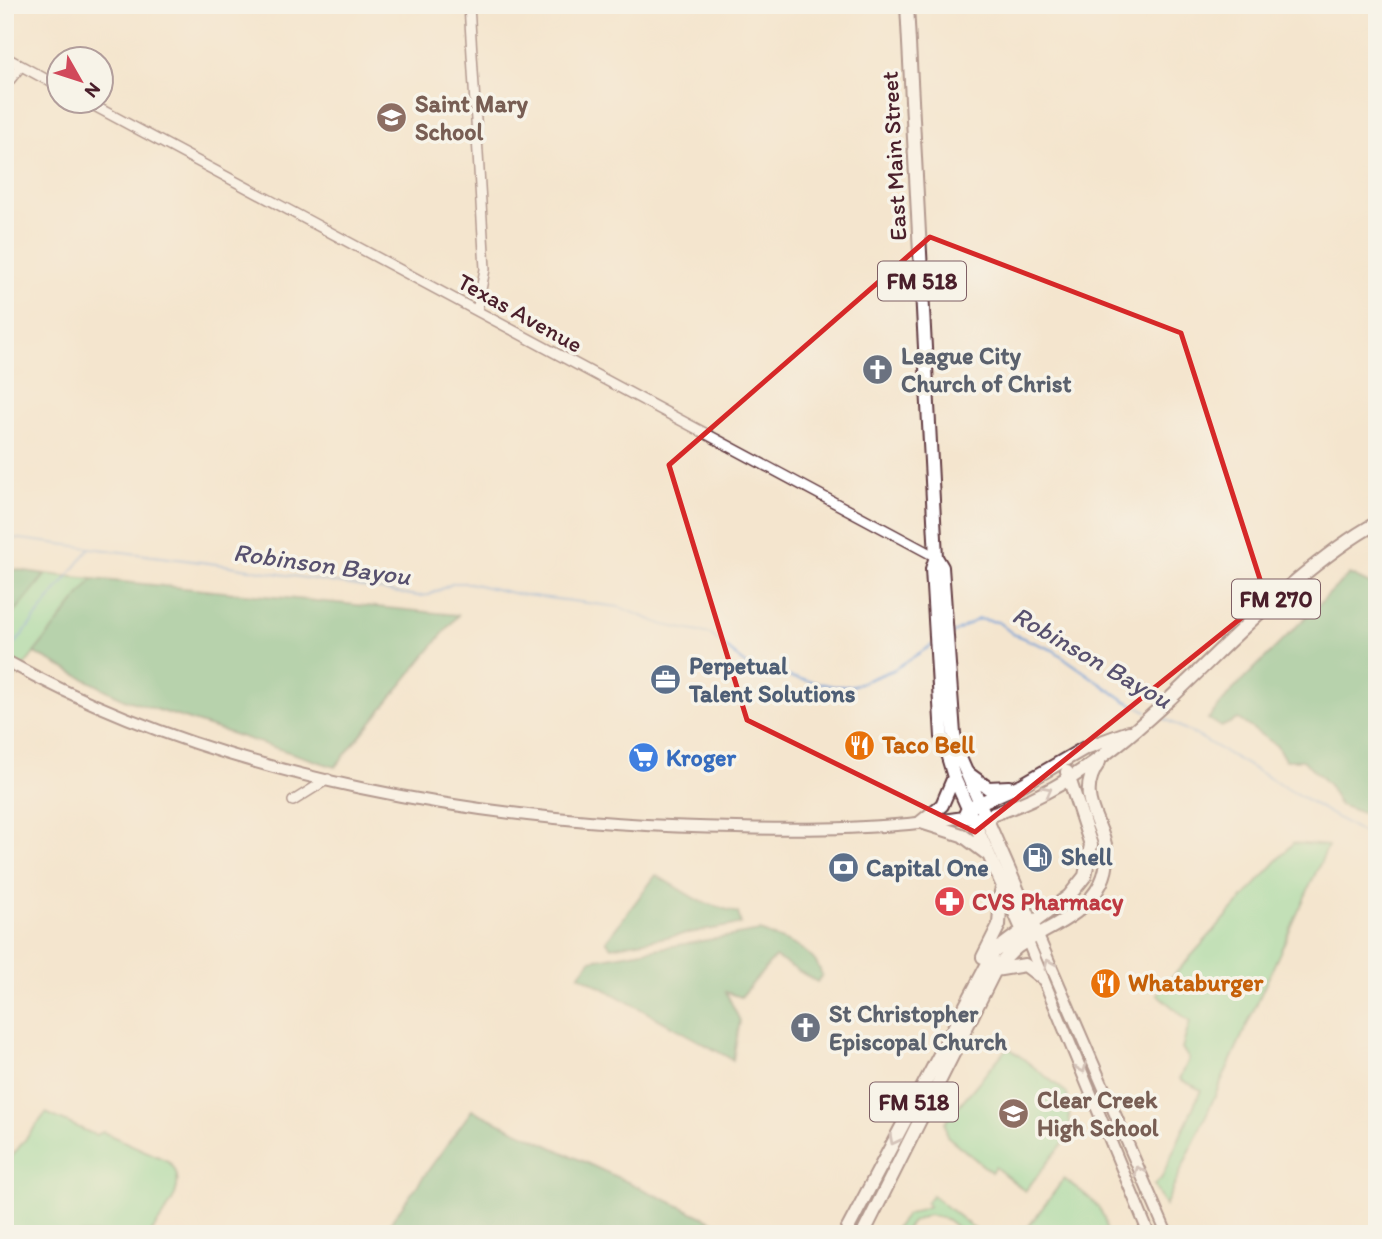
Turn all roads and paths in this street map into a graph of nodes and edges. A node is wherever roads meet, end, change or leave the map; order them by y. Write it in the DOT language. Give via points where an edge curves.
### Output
graph roads {
  1 [pos="469,5"];
  2 [pos="907,5"];
  3 [pos="5,57"];
  4 [pos="21,66"];
  5 [pos="46,79"];
  6 [pos="5,86"];
  7 [pos="113,116"];
  8 [pos="477,311"];
  9 [pos="1377,523"];
  10 [pos="936,557"];
  11 [pos="5,660"];
  12 [pos="943,666"];
  13 [pos="1133,729"];
  14 [pos="1073,755"];
  15 [pos="1103,757"];
  16 [pos="966,771"];
  17 [pos="954,778"];
  18 [pos="328,779"];
  19 [pos="1068,779"];
  20 [pos="1023,784"];
  21 [pos="293,801"];
  22 [pos="974,813"];
  23 [pos="921,822"];
  24 [pos="1088,828"];
  25 [pos="989,855"];
  26 [pos="1102,881"];
  27 [pos="1001,886"];
  28 [pos="1030,933"];
  29 [pos="989,970"];
  30 [pos="1042,978"];
  31 [pos="855,1215"];
  32 [pos="869,1222"];
  33 [pos="845,1234"];
  34 [pos="863,1234"];
  35 [pos="1149,1234"];
  36 [pos="1167,1234"];
  1 -- 8 [label="street" via="485,269"];
  2 -- 10 [label="main road, East Main Street / FM 518"];
  3 -- 4 [label="street"];
  4 -- 5 [label="street"];
  4 -- 6 [label="street"];
  7 -- 8 [label="street, Texas Avenue"];
  8 -- 10 [label="street, Texas Avenue"];
  9 -- 13 [label="main road, FM 270" via="1291,585"];
  10 -- 12 [label="main road, East Main Street / FM 518" via="932,569"];
  11 -- 18 [label="main road, FM 270" via="63,692 145,726"];
  12 -- 16 [label="main road, East Main Street / FM 518" via="954,734"];
  12 -- 17 [label="main road, East Main Street / FM 518" via="940,729"];
  13 -- 14 [label="main road, FM 270"];
  13 -- 15 [label="main road, FM 270"];
  14 -- 19 [label="main road"];
  14 -- 20 [label="main road, FM 270"];
  15 -- 19 [label="main road, FM 270"];
  15 -- 26 [label="main road" via="1087,782 1086,794 1104,838 1107,859"];
  16 -- 20 [label="main road" via="988,788"];
  16 -- 22 [label="main road, East Main Street / FM 518"];
  17 -- 22 [label="main road, East Main Street / FM 518"];
  17 -- 23 [label="main road" via="942,805"];
  18 -- 21 [label="street"];
  18 -- 23 [label="main road, FM 270" via="474,809 661,827 799,829"];
  22 -- 19 [label="main road, FM 270, one-way" via="1035,797"];
  19 -- 24 [label="main road"];
  20 -- 22 [label="main road, FM 270"];
  22 -- 23 [label="main road, FM 270"];
  22 -- 25 [label="main road, East Main Street / FM 518"];
  22 -- 28 [label="main road, East Main Street / FM 518"];
  23 -- 25 [label="main road" via="962,835"];
  24 -- 26 [label="main road" via="1096,843 1094,875"];
  24 -- 28 [label="main road" via="1091,854 1085,876"];
  25 -- 27 [label="main road, East Main Street / FM 518"];
  26 -- 28 [label="main road" via="1083,906"];
  27 -- 28 [label="main road, East Main Street"];
  27 -- 29 [label="main road, FM 518" via="999,925 982,960"];
  28 -- 29 [label="main road" via="1001,945"];
  28 -- 30 [label="main road"];
  36 -- 28 [label="main road, one-way"];
  29 -- 30 [label="main road" via="1025,965"];
  29 -- 31 [label="main road, FM 518, one-way"];
  29 -- 32 [label="main road, FM 518"];
  30 -- 35 [label="main road, one-way"];
  31 -- 32 [label="main road"];
  31 -- 33 [label="main road, FM 518"];
  32 -- 34 [label="main road, FM 518"];
}
